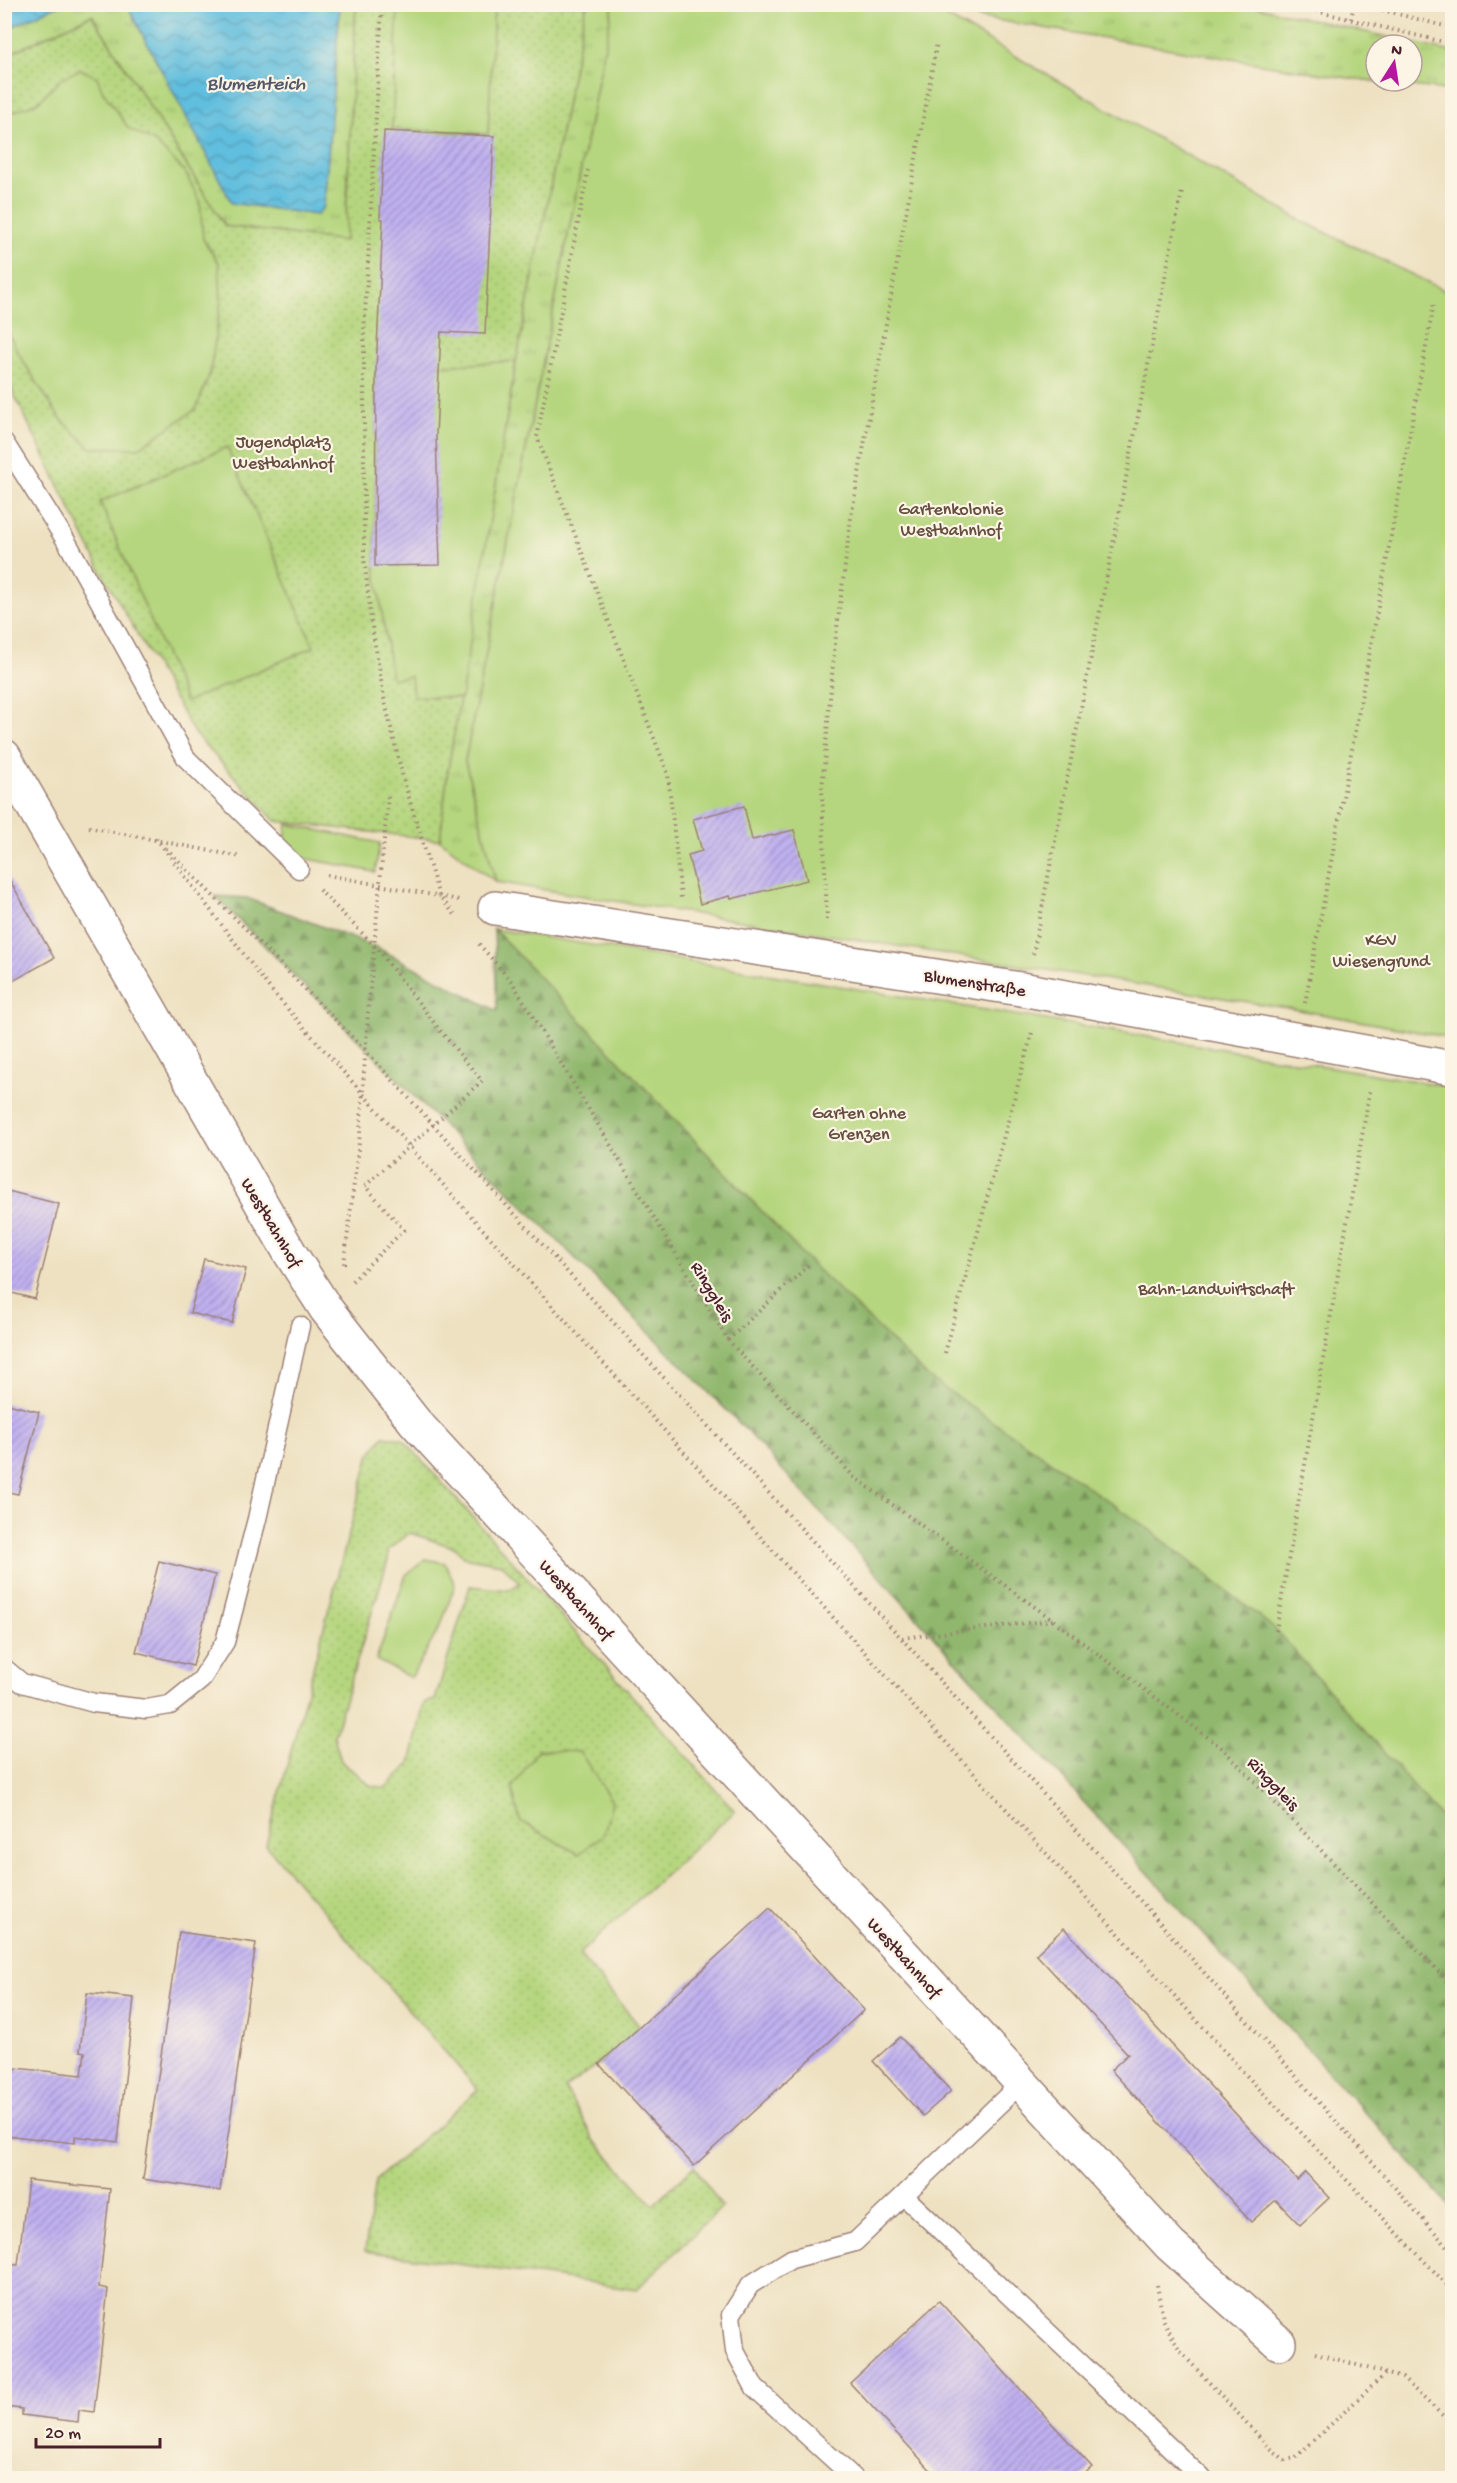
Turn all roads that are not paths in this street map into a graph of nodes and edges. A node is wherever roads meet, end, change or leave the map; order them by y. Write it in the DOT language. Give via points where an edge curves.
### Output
graph roads {
  1 [pos="4,442"];
  2 [pos="4,756"];
  3 [pos="299,869"];
  4 [pos="495,908"];
  5 [pos="1452,1068"];
  6 [pos="322,1309"];
  7 [pos="4,1668"];
  8 [pos="1021,2084"];
  9 [pos="904,2196"];
  10 [pos="1279,2343"];
  11 [pos="854,2478"];
  12 [pos="1202,2478"];
  1 -- 3 [label="lane" via="68,544 186,758"];
  2 -- 6 [label="street, Westbahnhof"];
  4 -- 5 [label="street, Blumenstraße" via="1035,992"];
  6 -- 7 [label="lane" via="257,1519 225,1642 201,1680 170,1705 146,1709 94,1703 22,1683"];
  6 -- 8 [label="street, Westbahnhof" via="415,1422"];
  8 -- 9 [label="lane"];
  8 -- 10 [label="street, Westbahnhof" via="1170,2245"];
  9 -- 11 [label="lane" via="855,2242 791,2259 750,2285 731,2315 735,2351 755,2388"];
  9 -- 12 [label="lane"];
}
